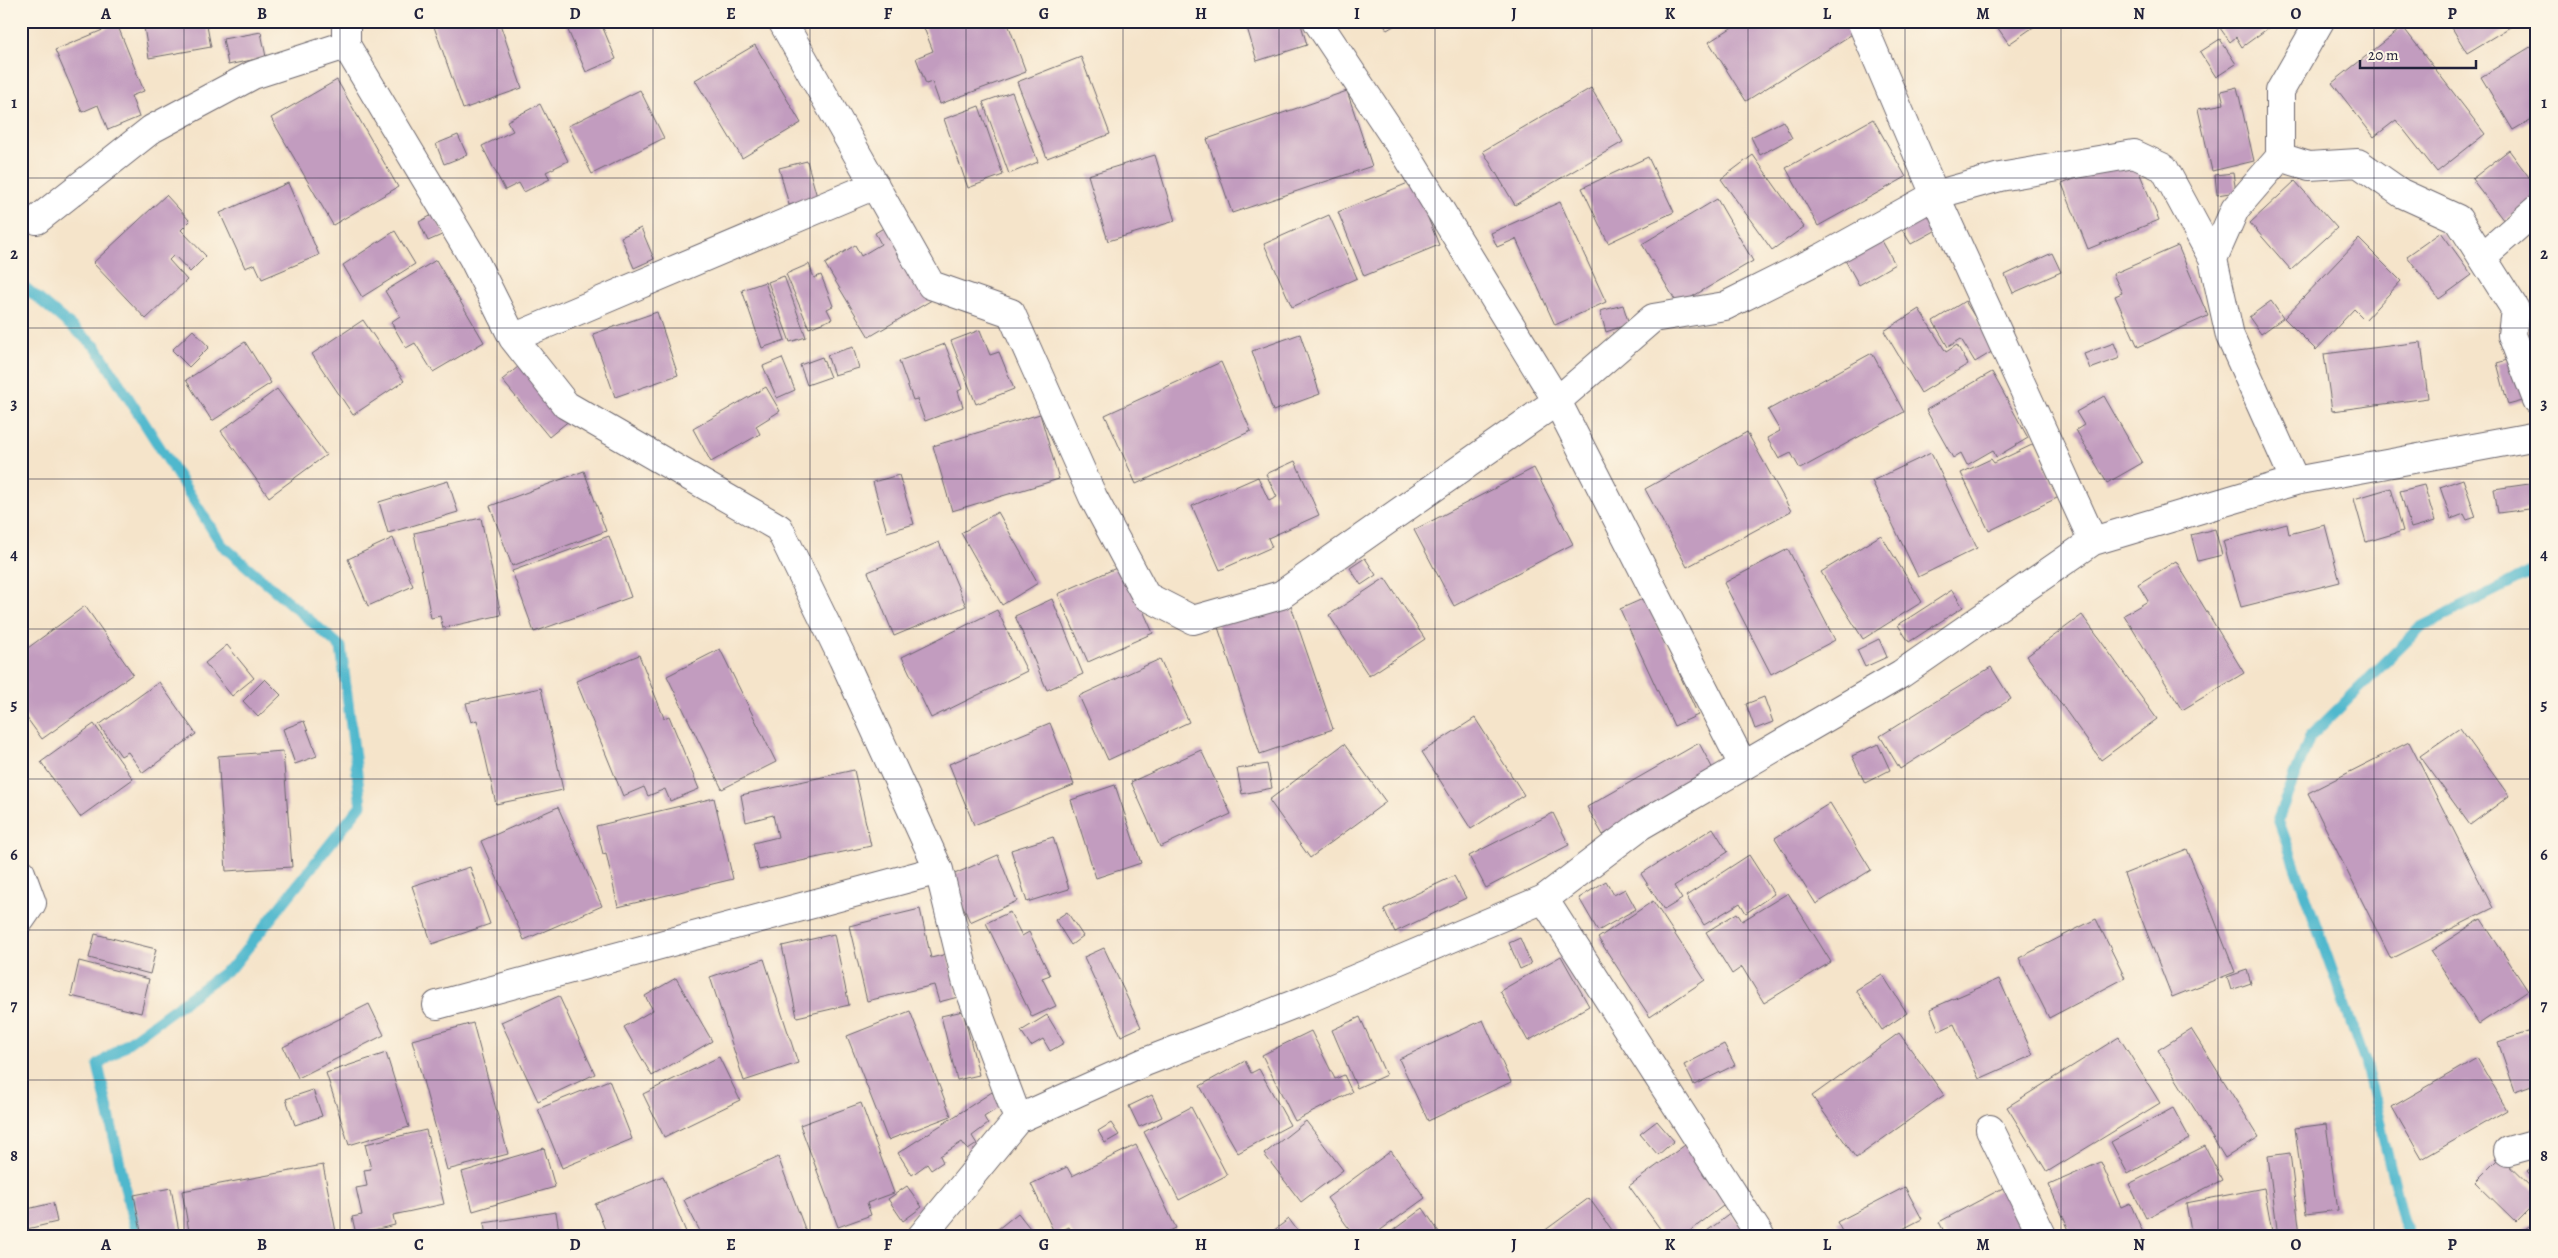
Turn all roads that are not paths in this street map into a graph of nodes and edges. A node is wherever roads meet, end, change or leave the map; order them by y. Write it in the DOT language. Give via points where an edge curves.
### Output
graph roads {
  1 [pos="782,21"];
  2 [pos="1317,21"];
  3 [pos="1861,21"];
  4 [pos="2320,21"];
  5 [pos="346,33"];
  6 [pos="2280,157"];
  7 [pos="875,184"];
  8 [pos="1935,195"];
  9 [pos="2537,209"];
  10 [pos="37,220"];
  11 [pos="2482,257"];
  12 [pos="2212,259"];
  13 [pos="513,338"];
  14 [pos="2537,400"];
  15 [pos="1557,401"];
  16 [pos="2537,436"];
  17 [pos="2295,481"];
  18 [pos="2093,541"];
  19 [pos="1743,765"];
  20 [pos="939,870"];
  21 [pos="21,873"];
  22 [pos="1544,899"];
  23 [pos="21,920"];
  24 [pos="437,1005"];
  25 [pos="1018,1119"];
  26 [pos="1990,1129"];
  27 [pos="2537,1143"];
  28 [pos="2508,1151"];
  29 [pos="921,1237"];
  30 [pos="1761,1237"];
  31 [pos="2043,1237"];
  1 -- 7 [label="street"];
  2 -- 15 [label="street" via="1409,159"];
  3 -- 8 [label="street"];
  4 -- 6 [label="street" via="2280,91"];
  5 -- 10 [label="street" via="253,75 152,128"];
  5 -- 13 [label="street" via="473,258"];
  6 -- 11 [label="street" via="2309,166 2358,163 2400,193 2458,219"];
  6 -- 12 [label="street" via="2235,209"];
  7 -- 13 [label="street"];
  7 -- 15 [label="street" via="931,285 1011,313 1093,497 1146,596 1193,620 1281,595"];
  8 -- 12 [label="street" via="2000,177 2134,154 2164,168"];
  8 -- 15 [label="street" via="1725,306 1653,318"];
  8 -- 18 [label="street"];
  9 -- 11 [label="street"];
  11 -- 14 [label="street" via="2515,309 2512,336"];
  12 -- 17 [label="street" via="2230,336"];
  13 -- 20 [label="street" via="566,405 779,528"];
  15 -- 19 [label="street"];
  16 -- 17 [label="street"];
  17 -- 18 [label="street"];
  18 -- 19 [label="street" via="1901,674"];
  19 -- 22 [label="street" via="1640,826"];
  20 -- 24 [label="street"];
  20 -- 25 [label="street" via="966,980"];
  21 -- 23 [label="street" via="32,903"];
  22 -- 25 [label="street" via="1304,1000 1145,1062"];
  22 -- 30 [label="street"];
  25 -- 29 [label="street"];
  26 -- 31 [label="street"];
  27 -- 28 [label="street"];
}
